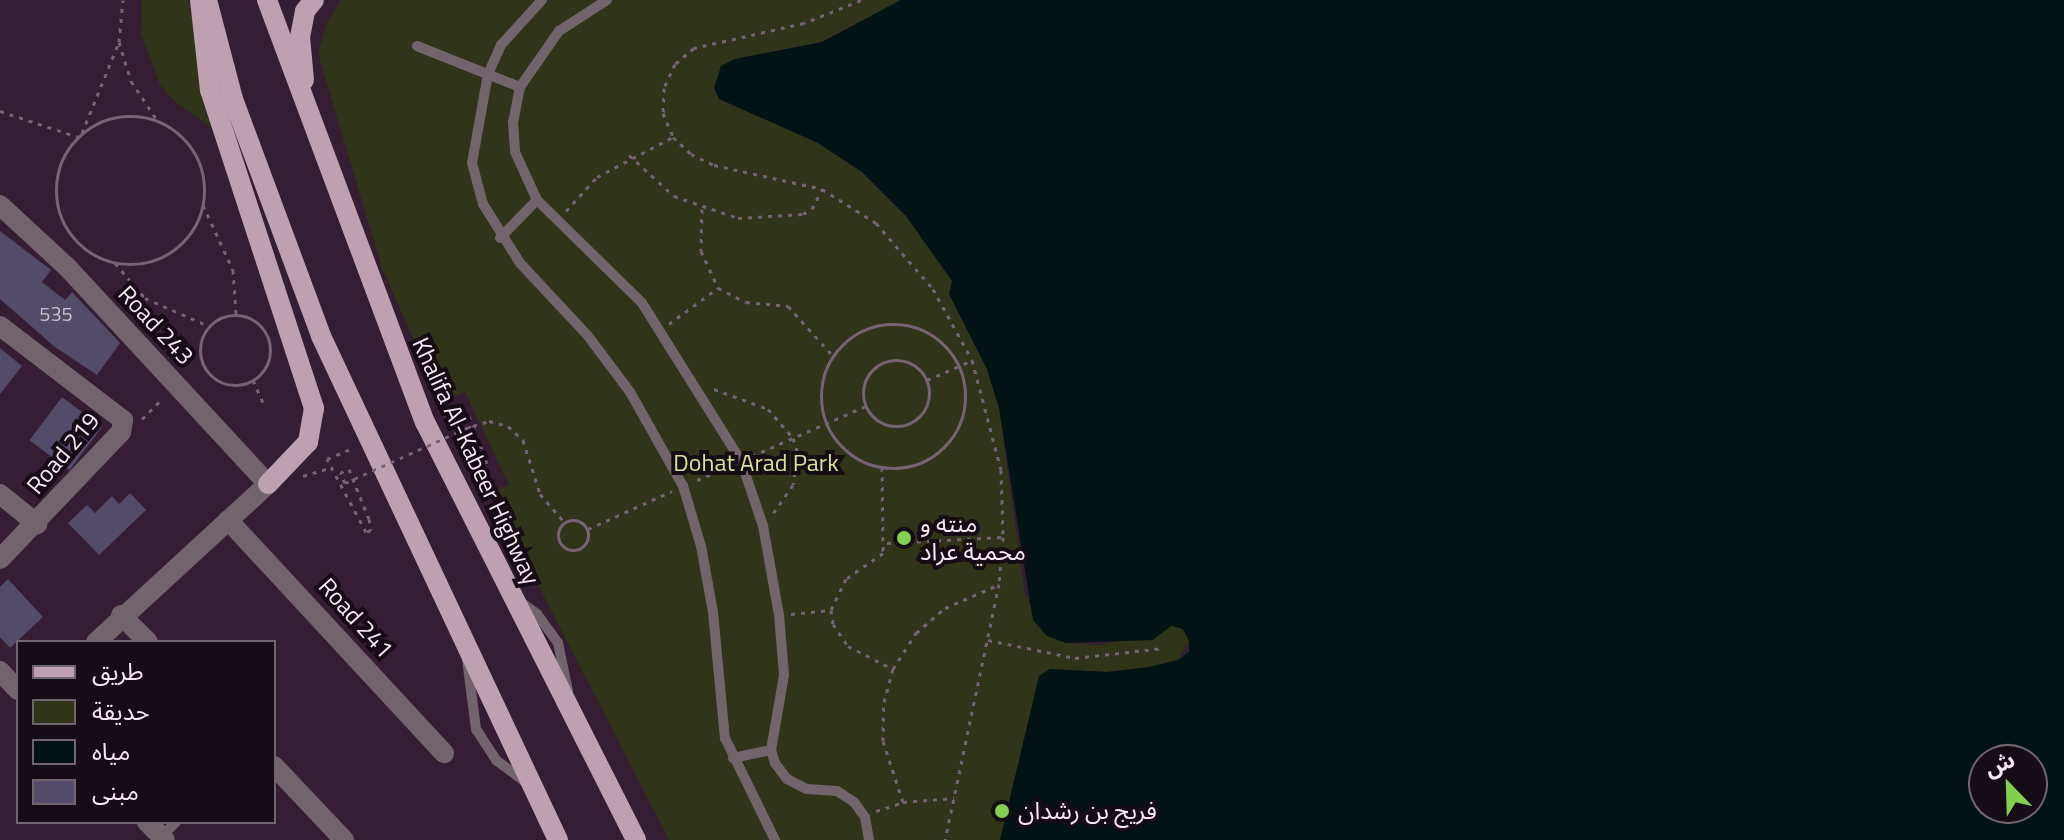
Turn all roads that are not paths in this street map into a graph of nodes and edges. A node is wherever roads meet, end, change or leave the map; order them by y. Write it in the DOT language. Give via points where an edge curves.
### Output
graph roads {
  1 [pos="200,0"];
  2 [pos="207,0"];
  3 [pos="267,0"];
  4 [pos="314,0"];
  5 [pos="542,0"];
  6 [pos="607,0"];
  7 [pos="417,46"];
  8 [pos="488,74"];
  9 [pos="520,87"];
  10 [pos="309,120"];
  11 [pos="537,200"];
  12 [pos="0,205"];
  13 [pos="500,238"];
  14 [pos="0,326"];
  15 [pos="268,484"];
  16 [pos="0,494"];
  17 [pos="228,520"];
  18 [pos="37,524"];
  19 [pos="0,559"];
  20 [pos="121,615"];
  21 [pos="98,640"];
  22 [pos="146,640"];
  23 [pos="0,671"];
  24 [pos="16,688"];
  25 [pos="771,750"];
  26 [pos="444,753"];
  27 [pos="733,758"];
  28 [pos="276,768"];
  29 [pos="344,840"];
  30 [pos="558,840"];
  31 [pos="636,840"];
  32 [pos="775,840"];
  33 [pos="869,840"];
  1 -- 15 [label="main road" via="210,90 314,408 308,442"];
  2 -- 30 [label="main road" via="233,99 368,442"];
  3 -- 10 [label="main road, Khalifa Al-Kabeer Highway"];
  4 -- 10 [label="main road" via="305,11 300,37"];
  5 -- 8 [label="lane" via="501,45"];
  6 -- 9 [label="lane" via="559,31"];
  7 -- 8 [label="lane"];
  8 -- 9 [label="lane"];
  8 -- 13 [label="lane" via="472,163 483,204"];
  9 -- 11 [label="lane" via="513,122 515,152"];
  10 -- 31 [label="main road, Khalifa Al-Kabeer Highway" via="425,422"];
  11 -- 13 [label="lane"];
  11 -- 25 [label="lane" via="642,303 741,461 763,526 779,615 784,675"];
  12 -- 15 [label="street, Road 243" via="68,268"];
  13 -- 27 [label="lane" via="588,336 630,392 683,486 701,546 725,738"];
  14 -- 18 [label="street, Road 219" via="123,420 121,432"];
  15 -- 17 [label="street"];
  16 -- 18 [label="street"];
  17 -- 20 [label="street"];
  17 -- 26 [label="street, Road 241"];
  18 -- 19 [label="street, Road 219"];
  20 -- 21 [label="street"];
  20 -- 22 [label="street"];
  23 -- 24 [label="street"];
  25 -- 27 [label="lane"];
  25 -- 33 [label="lane" via="787,779 807,789 837,791 865,817"];
  27 -- 32 [label="lane"];
  28 -- 29 [label="street"];
}
